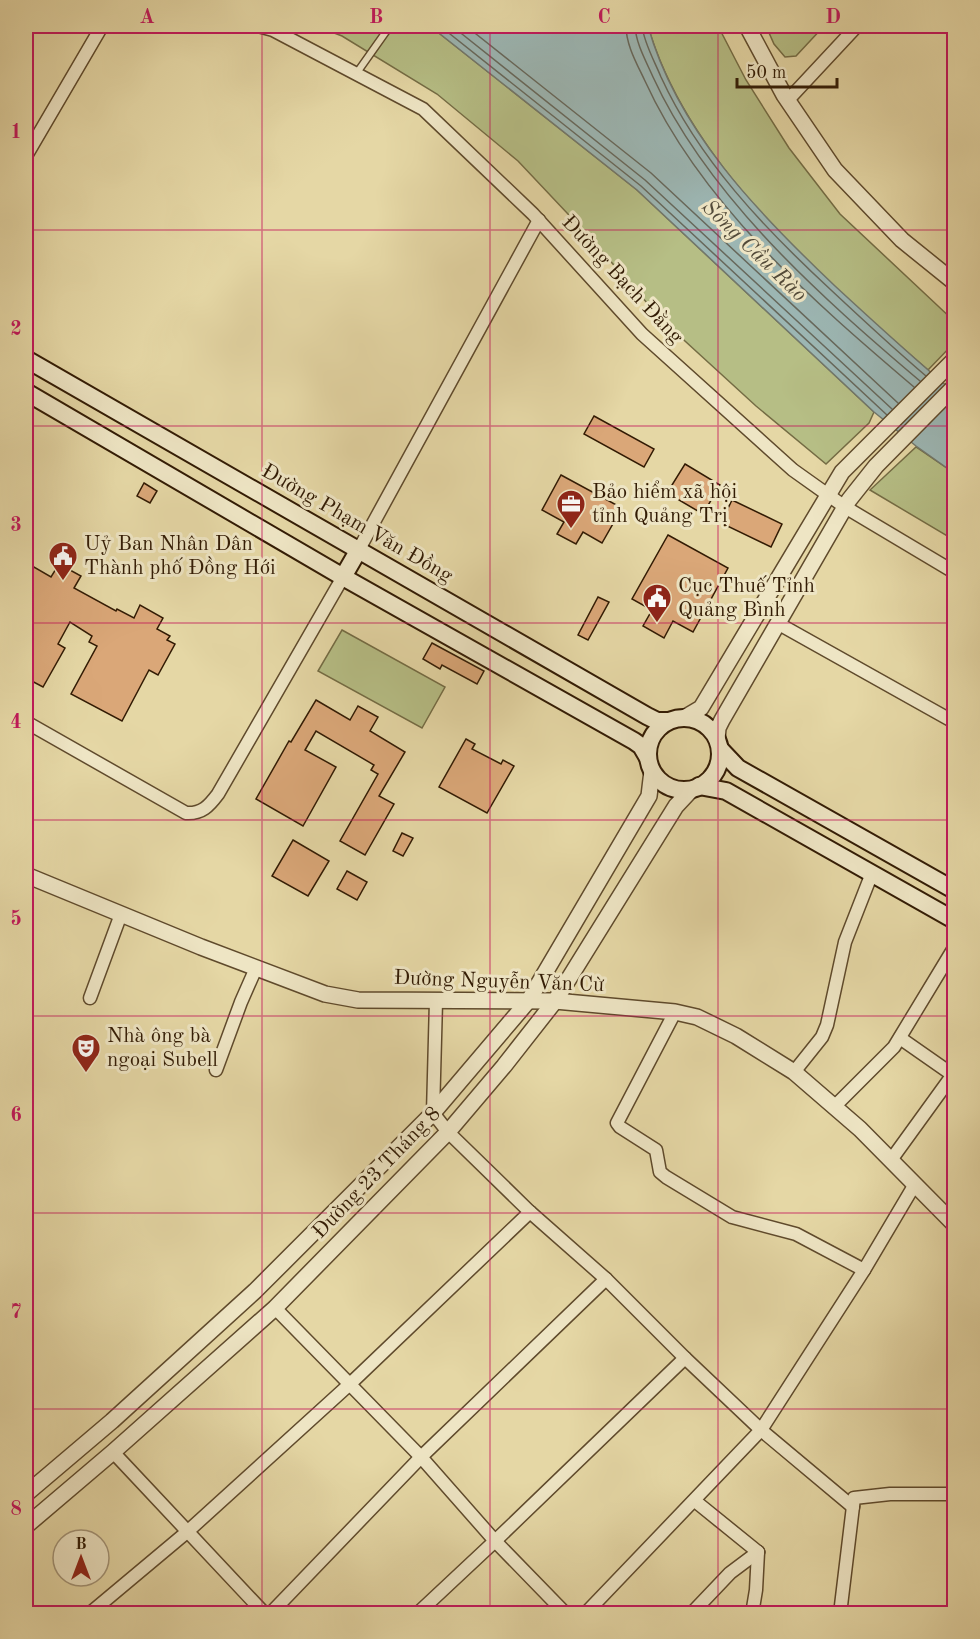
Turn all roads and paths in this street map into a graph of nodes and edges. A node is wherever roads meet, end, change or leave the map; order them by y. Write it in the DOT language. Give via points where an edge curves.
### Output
graph roads {
  1 [pos="102,26"];
  2 [pos="258,26"];
  3 [pos="390,26"];
  4 [pos="747,26"];
  5 [pos="857,26"];
  6 [pos="356,74"];
  7 [pos="788,100"];
  8 [pos="26,156"];
  9 [pos="539,220"];
  10 [pos="954,282"];
  11 [pos="26,359"];
  12 [pos="954,361"];
  13 [pos="954,387"];
  14 [pos="26,392"];
  15 [pos="827,495"];
  16 [pos="845,507"];
  17 [pos="358,551"];
  18 [pos="954,572"];
  19 [pos="343,578"];
  20 [pos="779,624"];
  21 [pos="676,720"];
  22 [pos="26,722"];
  23 [pos="954,722"];
  24 [pos="719,745"];
  25 [pos="650,764"];
  26 [pos="695,788"];
  27 [pos="872,873"];
  28 [pos="26,875"];
  29 [pos="954,890"];
  30 [pos="122,915"];
  31 [pos="954,920"];
  32 [pos="954,948"];
  33 [pos="256,968"];
  34 [pos="90,998"];
  35 [pos="529,1000"];
  36 [pos="436,1001"];
  37 [pos="555,1001"];
  38 [pos="675,1012"];
  39 [pos="900,1038"];
  40 [pos="216,1070"];
  41 [pos="794,1072"];
  42 [pos="954,1074"];
  43 [pos="834,1107"];
  44 [pos="434,1113"];
  45 [pos="448,1132"];
  46 [pos="891,1160"];
  47 [pos="915,1184"];
  48 [pos="530,1212"];
  49 [pos="954,1224"];
  50 [pos="864,1270"];
  51 [pos="606,1280"];
  52 [pos="275,1308"];
  53 [pos="684,1358"];
  54 [pos="351,1383"];
  55 [pos="761,1430"];
  56 [pos="113,1452"];
  57 [pos="421,1457"];
  58 [pos="26,1494"];
  59 [pos="954,1494"];
  60 [pos="695,1501"];
  61 [pos="853,1508"];
  62 [pos="26,1526"];
  63 [pos="187,1532"];
  64 [pos="495,1541"];
  65 [pos="758,1552"];
  66 [pos="89,1614"];
  67 [pos="265,1614"];
  68 [pos="270,1614"];
  69 [pos="417,1614"];
  70 [pos="566,1614"];
  71 [pos="585,1614"];
  72 [pos="691,1614"];
  73 [pos="752,1614"];
  74 [pos="840,1614"];
  1 -- 8 [label="street"];
  2 -- 6 [label="street, Đường Bạch Đằng" via="273,30"];
  3 -- 6 [label="lane"];
  4 -- 7 [label="street"];
  5 -- 7 [label="street"];
  6 -- 9 [label="street, Đường Bạch Đằng" via="423,109"];
  7 -- 10 [label="street" via="835,170 902,240"];
  9 -- 15 [label="street, Đường Bạch Đằng" via="642,334 793,470"];
  9 -- 17 [label="street"];
  11 -- 17 [label="main road, Đường Phạm Văn Đồng"];
  12 -- 15 [label="street" via="874,438 842,472"];
  13 -- 16 [label="street" via="864,479"];
  14 -- 19 [label="main road"];
  15 -- 16 [label="street, Đường Bạch Đằng"];
  15 -- 21 [label="street" via="701,708"];
  16 -- 18 [label="street, Đường Bạch Đằng"];
  16 -- 20 [label="street"];
  17 -- 19 [label="main road"];
  17 -- 21 [label="main road, Đường Phạm Văn Đồng" via="647,716 657,721"];
  19 -- 22 [label="street" via="218,794 202,811 186,813"];
  19 -- 25 [label="main road" via="634,741"];
  20 -- 23 [label="street"];
  20 -- 24 [label="street" via="718,728"];
  21 -- 24 [label="main road" via="704,723"];
  21 -- 25 [label="main road" via="652,736 648,746"];
  24 -- 26 [label="main road" via="719,766 704,785"];
  24 -- 29 [label="main road" via="738,768"];
  25 -- 26 [label="main road" via="662,783 672,789"];
  25 -- 35 [label="street, Đường 23 Tháng 8" via="650,796"];
  26 -- 27 [label="main road" via="726,791"];
  26 -- 37 [label="street, Đường 23 Tháng 8" via="676,806"];
  27 -- 31 [label="main road"];
  27 -- 41 [label="street" via="845,942 827,1025"];
  28 -- 30 [label="street, Đường Nguyễn Văn Cừ"];
  30 -- 33 [label="street, Đường Nguyễn Văn Cừ"];
  30 -- 34 [label="street"];
  32 -- 39 [label="street"];
  33 -- 36 [label="street, Đường Nguyễn Văn Cừ" via="325,994 358,1000"];
  33 -- 40 [label="street"];
  35 -- 36 [label="street, Đường Nguyễn Văn Cừ"];
  35 -- 37 [label="street, Đường Nguyễn Văn Cừ"];
  35 -- 44 [label="street, Đường 23 Tháng 8"];
  36 -- 44 [label="street"];
  37 -- 38 [label="street, Đường Nguyễn Văn Cừ"];
  37 -- 45 [label="street, Đường 23 Tháng 8"];
  38 -- 41 [label="street, Đường Nguyễn Văn Cừ" via="697,1017 736,1036"];
  38 -- 50 [label="street" via="617,1123 656,1150 660,1172 666,1177 732,1217 796,1234"];
  39 -- 42 [label="street"];
  39 -- 43 [label="street"];
  41 -- 43 [label="street, Đường Nguyễn Văn Cừ"];
  42 -- 46 [label="street"];
  43 -- 46 [label="street, Đường Nguyễn Văn Cừ"];
  44 -- 45 [label="street"];
  44 -- 58 [label="street, Đường 23 Tháng 8" via="255,1291"];
  45 -- 48 [label="street"];
  45 -- 52 [label="street, Đường 23 Tháng 8"];
  46 -- 47 [label="street, Đường Nguyễn Văn Cừ"];
  47 -- 49 [label="street, Đường Nguyễn Văn Cừ"];
  47 -- 50 [label="street"];
  48 -- 51 [label="street"];
  48 -- 54 [label="street"];
  50 -- 55 [label="street"];
  51 -- 53 [label="street"];
  51 -- 57 [label="street"];
  52 -- 54 [label="street"];
  52 -- 56 [label="street, Đường 23 Tháng 8"];
  53 -- 55 [label="street"];
  53 -- 64 [label="street"];
  54 -- 57 [label="street"];
  54 -- 63 [label="street"];
  55 -- 60 [label="street"];
  55 -- 61 [label="street"];
  56 -- 62 [label="street, Đường 23 Tháng 8"];
  56 -- 63 [label="street"];
  57 -- 64 [label="street"];
  57 -- 68 [label="street"];
  59 -- 61 [label="street" via="854,1498"];
  60 -- 65 [label="street"];
  60 -- 71 [label="street"];
  61 -- 74 [label="street"];
  63 -- 66 [label="street"];
  63 -- 67 [label="street"];
  64 -- 69 [label="street"];
  64 -- 70 [label="street"];
  65 -- 72 [label="street"];
  65 -- 73 [label="street"];
}
